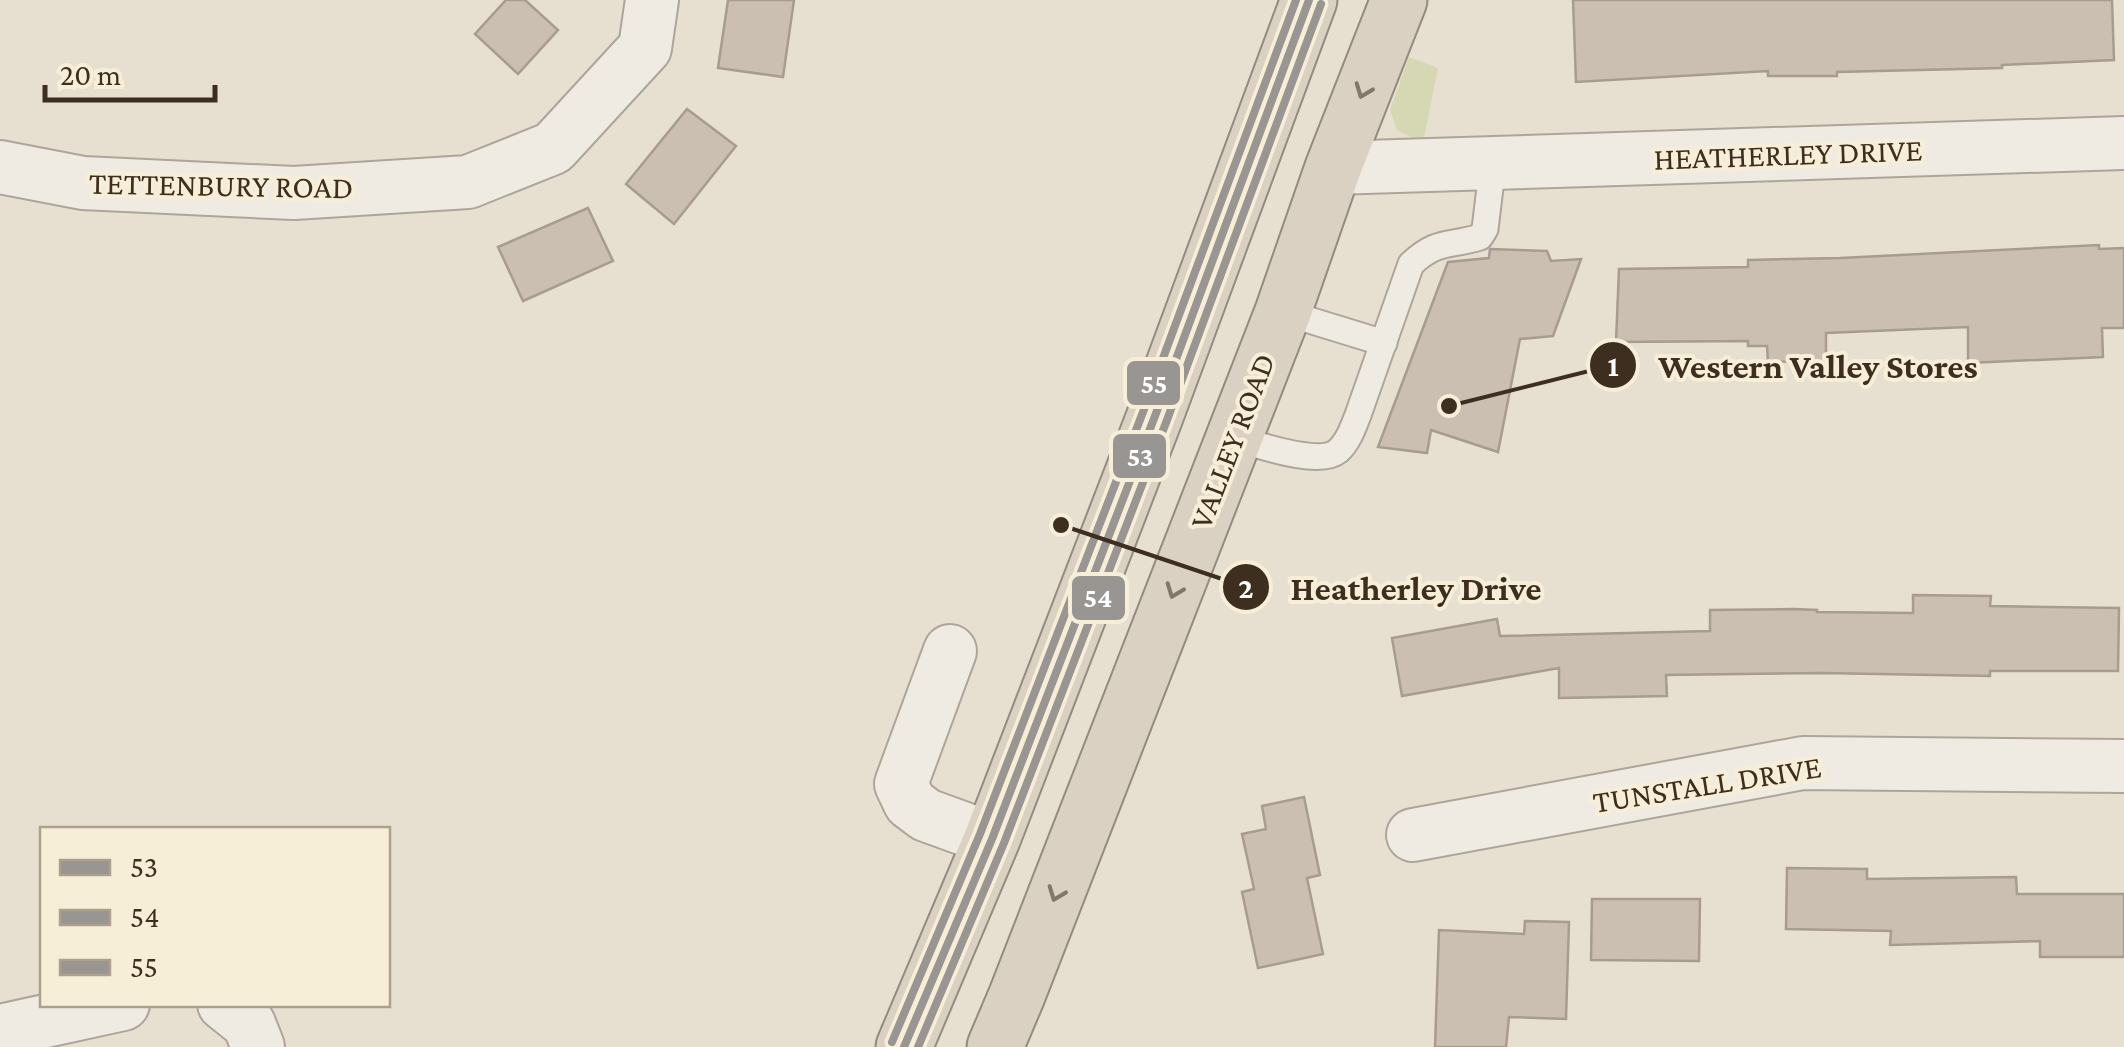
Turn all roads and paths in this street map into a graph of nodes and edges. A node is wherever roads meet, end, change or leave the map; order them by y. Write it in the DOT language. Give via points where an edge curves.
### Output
graph roads {
  1 [pos="652,0"];
  2 [pos="1309,0"];
  3 [pos="1398,0"];
  4 [pos="2124,144"];
  5 [pos="1493,163"];
  6 [pos="0,167"];
  7 [pos="1333,168"];
  8 [pos="1283,312"];
  9 [pos="1384,343"];
  10 [pos="1233,438"];
  11 [pos="950,651"];
  12 [pos="2124,766"];
  13 [pos="1413,836"];
  14 [pos="992,839"];
  15 [pos="109,1007"];
  16 [pos="228,1007"];
  17 [pos="0,1031"];
  18 [pos="258,1047"];
  19 [pos="904,1047"];
  20 [pos="995,1047"];
  1 -- 6 [label="street, TETTENBURY ROAD" via="646,48 553,148 468,182 294,193 83,183"];
  2 -- 14 [label="highway"];
  3 -- 7 [label="highway, VALLEY ROAD, one-way"];
  4 -- 5 [label="street, HEATHERLEY DRIVE"];
  5 -- 7 [label="street, HEATHERLEY DRIVE"];
  5 -- 9 [label="lane" via="1485,229 1480,237 1426,250 1411,264"];
  7 -- 8 [label="highway, VALLEY ROAD"];
  8 -- 9 [label="lane"];
  8 -- 10 [label="highway, VALLEY ROAD"];
  9 -- 10 [label="lane" via="1337,452 1324,458"];
  10 -- 20 [label="highway, VALLEY ROAD, one-way"];
  11 -- 14 [label="street" via="901,784 926,815"];
  12 -- 13 [label="street, TUNSTALL DRIVE" via="1804,763"];
  14 -- 19 [label="highway"];
  15 -- 17 [label="street"];
  16 -- 18 [label="street" via="248,1024"];
}
